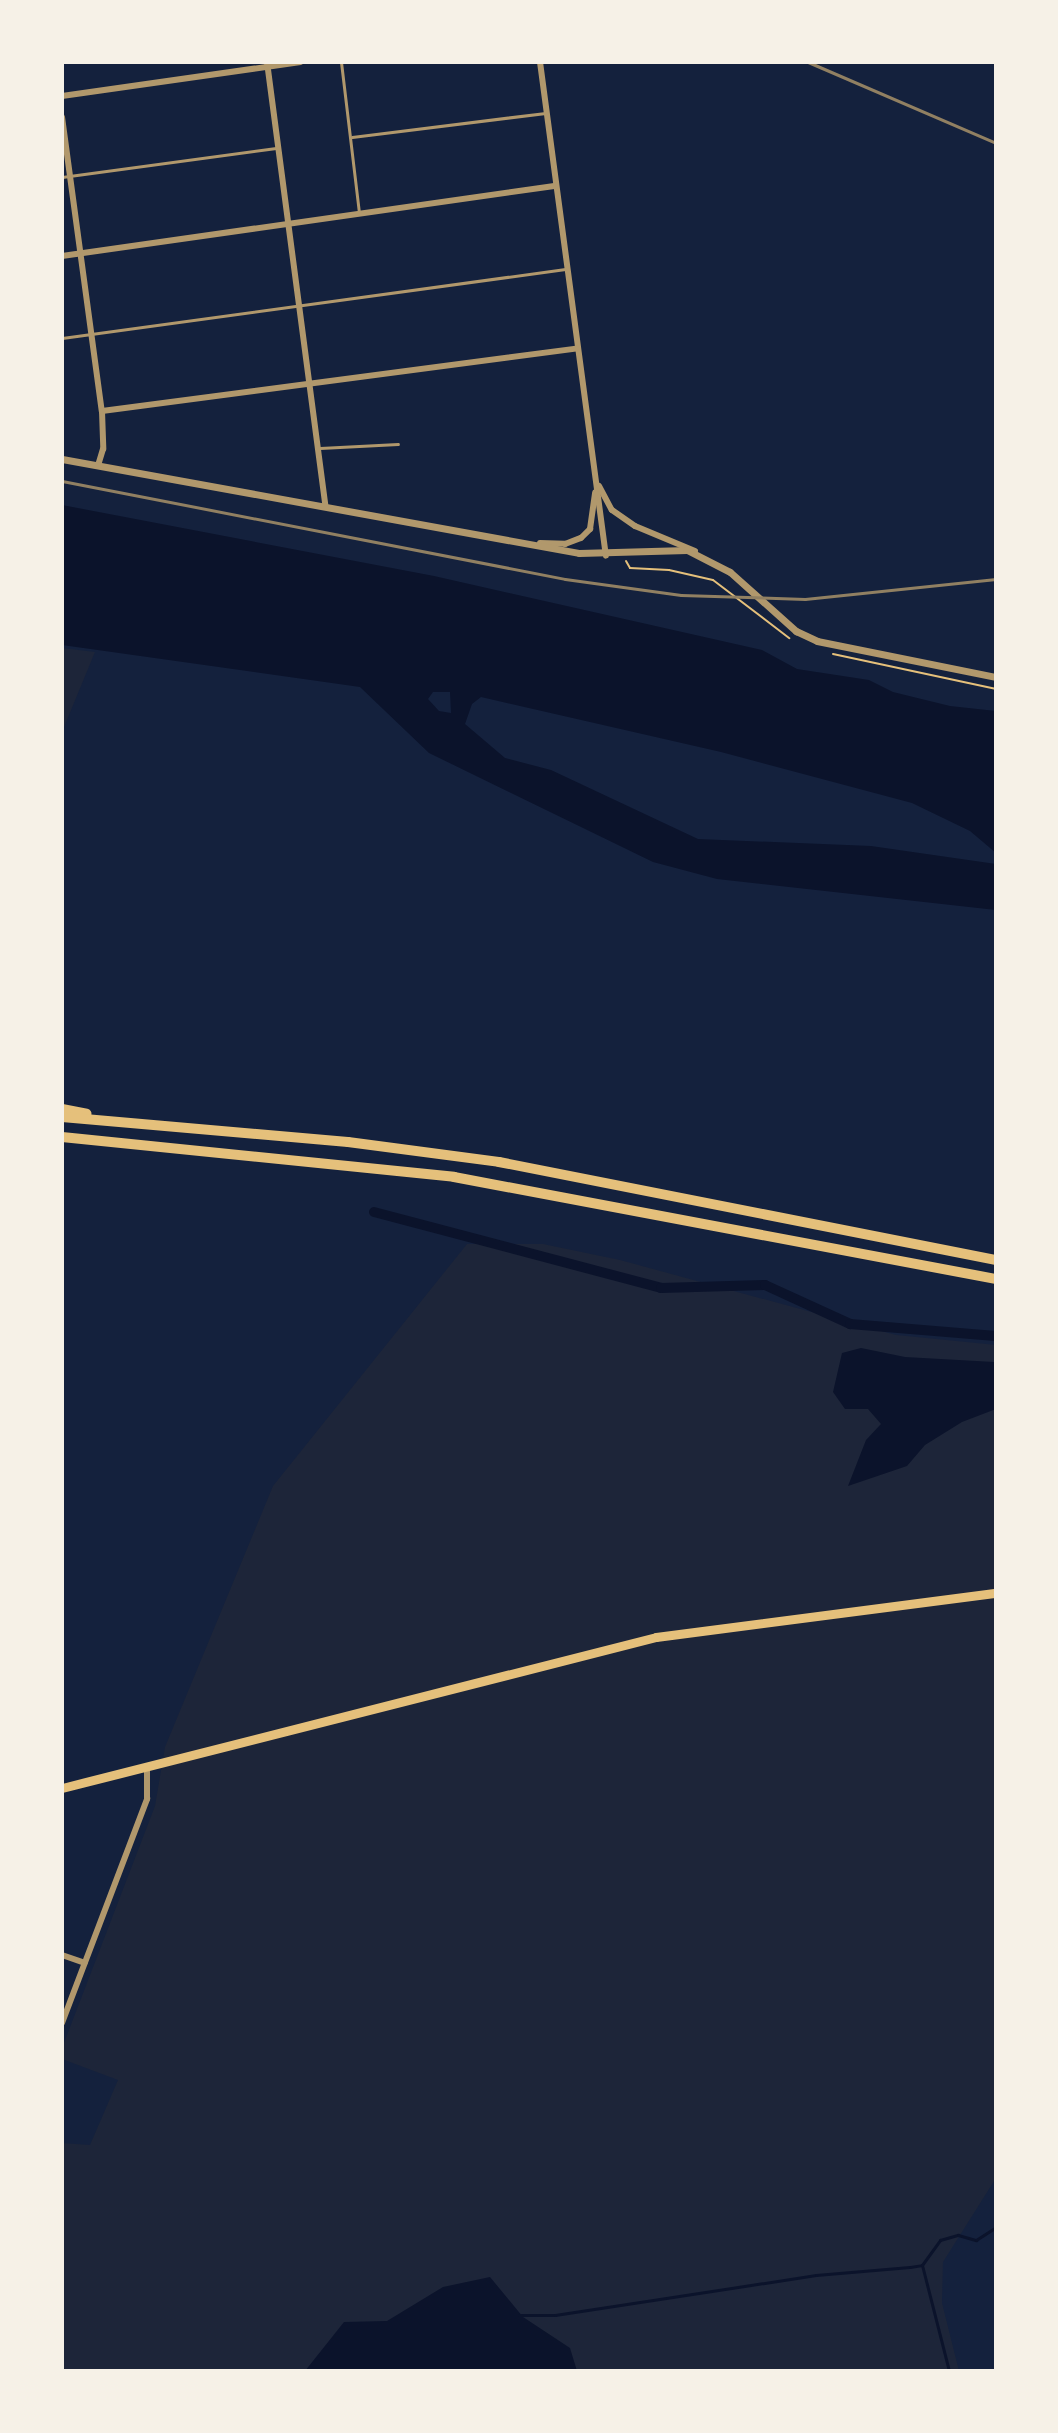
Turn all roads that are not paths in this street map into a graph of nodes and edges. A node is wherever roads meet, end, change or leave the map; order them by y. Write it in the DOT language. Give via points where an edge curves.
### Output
graph roads {
  1 [pos="301,62"];
  2 [pos="341,62"];
  3 [pos="540,62"];
  4 [pos="267,65"];
  5 [pos="62,96"];
  6 [pos="546,113"];
  7 [pos="62,117"];
  8 [pos="352,137"];
  9 [pos="280,147"];
  10 [pos="66,177"];
  11 [pos="556,186"];
  12 [pos="359,212"];
  13 [pos="288,222"];
  14 [pos="81,254"];
  15 [pos="62,256"];
  16 [pos="566,269"];
  17 [pos="301,304"];
  18 [pos="91,334"];
  19 [pos="62,338"];
  20 [pos="576,349"];
  21 [pos="311,382"];
  22 [pos="102,411"];
  23 [pos="398,444"];
  24 [pos="320,448"];
  25 [pos="62,459"];
  26 [pos="98,465"];
  27 [pos="597,481"];
  28 [pos="325,504"];
  29 [pos="530,543"];
  30 [pos="606,556"];
  31 [pos="719,564"];
  32 [pos="996,677"];
  33 [pos="62,1109"];
  34 [pos="62,1117"];
  35 [pos="104,1120"];
  36 [pos="62,1137"];
  37 [pos="996,1260"];
  38 [pos="996,1279"];
  39 [pos="996,1593"];
  40 [pos="147,1766"];
  41 [pos="62,1788"];
  42 [pos="62,1955"];
  43 [pos="85,1963"];
  44 [pos="62,2023"];
  1 -- 4 [label="street"];
  2 -- 8 [label="lane"];
  3 -- 6 [label="street"];
  4 -- 5 [label="street"];
  4 -- 9 [label="street"];
  6 -- 8 [label="lane"];
  6 -- 11 [label="street"];
  7 -- 10 [label="street"];
  8 -- 12 [label="lane"];
  9 -- 10 [label="lane"];
  9 -- 13 [label="street"];
  10 -- 14 [label="street"];
  11 -- 12 [label="street"];
  11 -- 16 [label="street"];
  12 -- 13 [label="street"];
  13 -- 14 [label="street"];
  13 -- 17 [label="street"];
  14 -- 15 [label="street"];
  14 -- 18 [label="street"];
  16 -- 17 [label="lane"];
  16 -- 20 [label="street"];
  17 -- 18 [label="lane"];
  17 -- 21 [label="street"];
  18 -- 19 [label="lane"];
  18 -- 22 [label="street"];
  20 -- 21 [label="street"];
  20 -- 27 [label="street"];
  21 -- 22 [label="street"];
  21 -- 24 [label="street"];
  22 -- 26 [label="street"];
  23 -- 24 [label="lane"];
  24 -- 28 [label="street"];
  25 -- 26 [label="street"];
  26 -- 28 [label="street"];
  27 -- 29 [label="street" via="590,529 581,538 565,544"];
  27 -- 30 [label="street"];
  27 -- 31 [label="street" via="612,510 635,526 671,537"];
  28 -- 29 [label="street"];
  29 -- 30 [label="street"];
  30 -- 31 [label="street" via="664,547"];
  31 -- 32 [label="street" via="796,631 817,641"];
  33 -- 35 [label="highway"];
  34 -- 35 [label="highway"];
  35 -- 37 [label="highway" via="499,1162"];
  36 -- 38 [label="highway" via="247,1152 469,1179"];
  39 -- 40 [label="main road" via="656,1637"];
  40 -- 41 [label="main road"];
  40 -- 43 [label="street" via="147,1799"];
  42 -- 43 [label="street"];
  43 -- 44 [label="street"];
}
